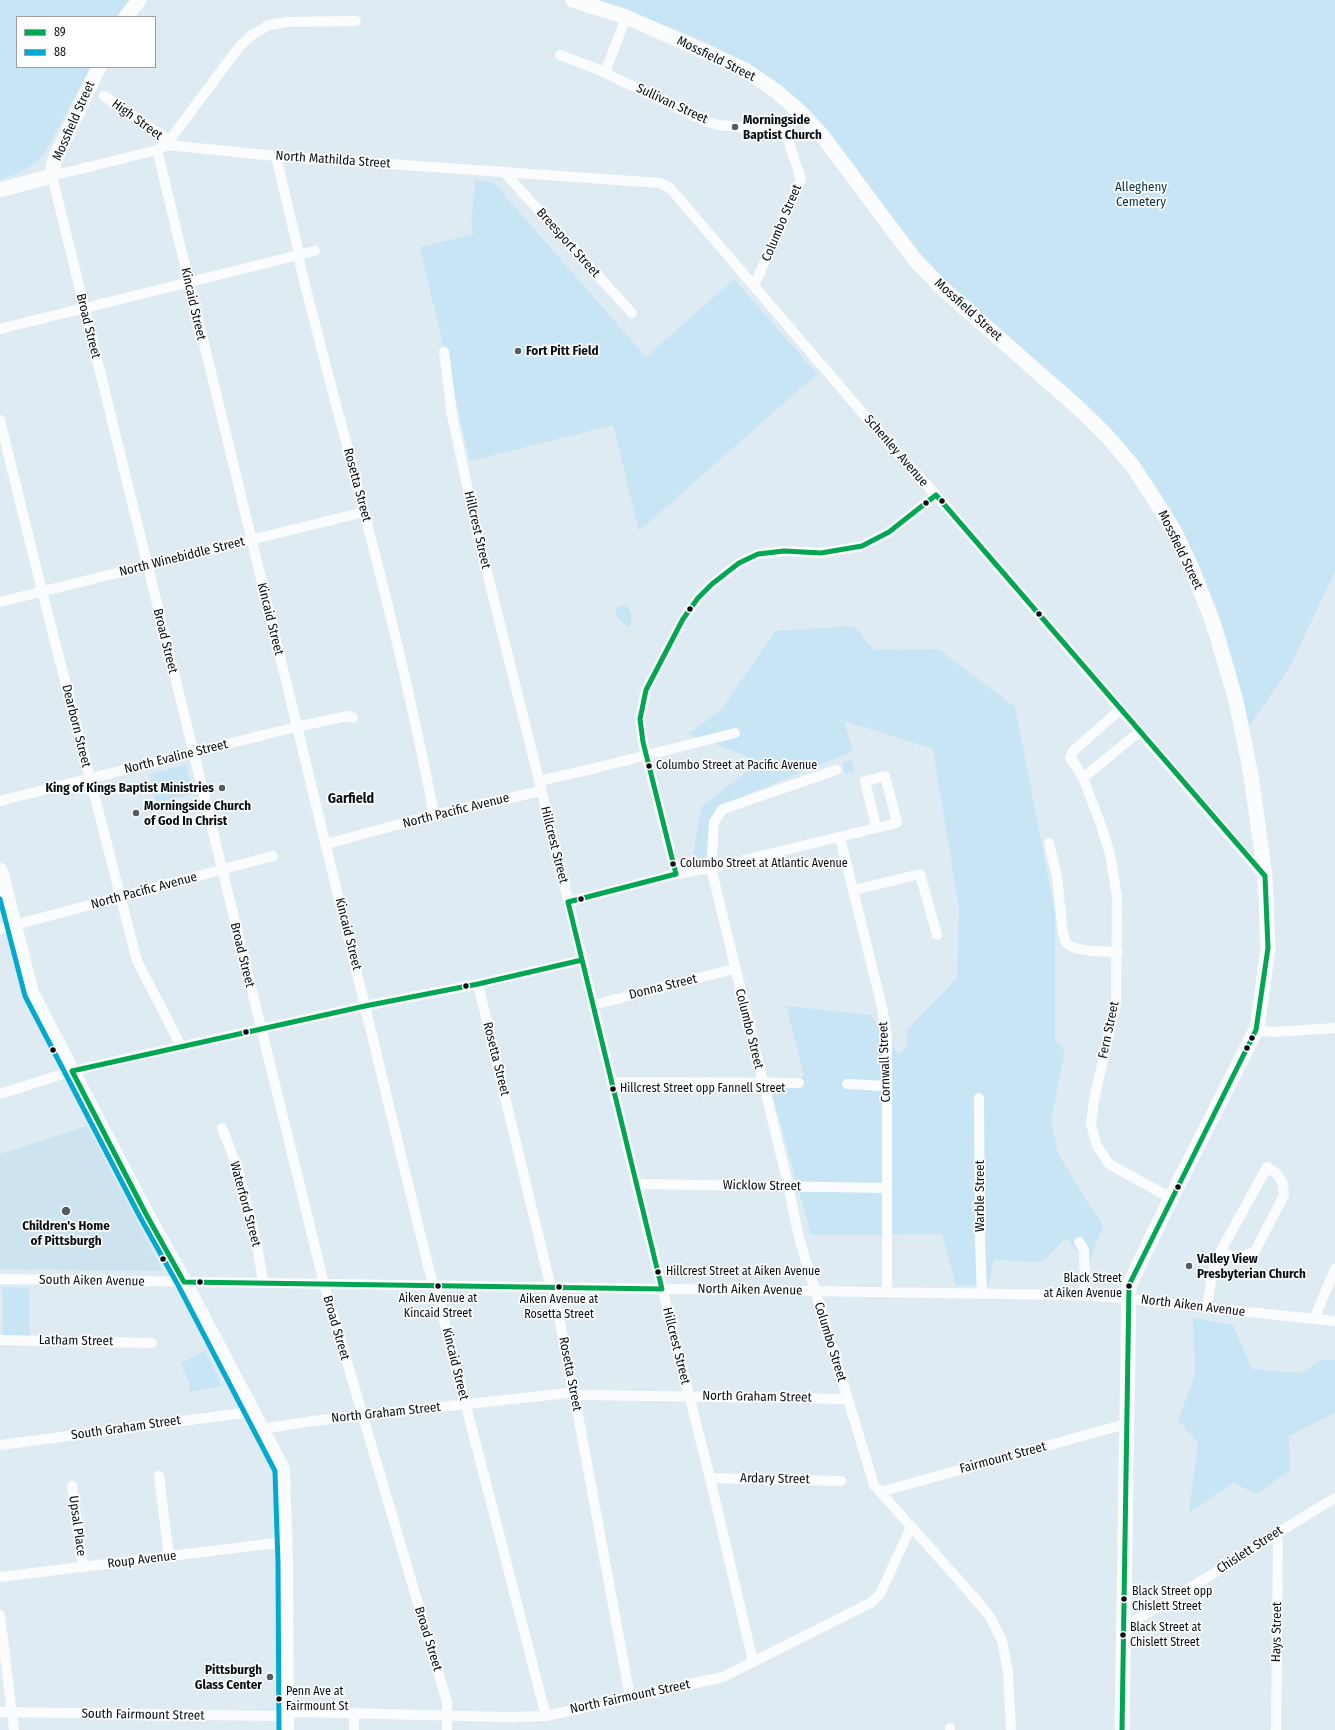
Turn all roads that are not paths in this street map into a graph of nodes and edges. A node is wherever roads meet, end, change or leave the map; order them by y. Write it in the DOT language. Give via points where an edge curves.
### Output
graph roads {
  1 [pos="139,0"];
  2 [pos="573,0"];
  3 [pos="127,16"];
  4 [pos="626,18"];
  5 [pos="356,21"];
  6 [pos="560,55"];
  7 [pos="99,68"];
  8 [pos="605,73"];
  9 [pos="104,96"];
  10 [pos="787,137"];
  11 [pos="167,146"];
  12 [pos="157,150"];
  13 [pos="276,156"];
  14 [pos="504,172"];
  15 [pos="52,176"];
  16 [pos="670,188"];
  17 [pos="0,190"];
  18 [pos="315,251"];
  19 [pos="299,253"];
  20 [pos="188,281"];
  21 [pos="754,286"];
  22 [pos="84,308"];
  23 [pos="632,313"];
  24 [pos="0,329"];
  25 [pos="444,352"];
  26 [pos="0,420"];
  27 [pos="936,495"];
  28 [pos="364,512"];
  29 [pos="251,540"];
  30 [pos="147,566"];
  31 [pos="42,591"];
  32 [pos="0,602"];
  33 [pos="1121,710"];
  34 [pos="353,718"];
  35 [pos="296,727"];
  36 [pos="1140,731"];
  37 [pos="735,733"];
  38 [pos="193,752"];
  39 [pos="647,756"];
  40 [pos="836,770"];
  41 [pos="90,778"];
  42 [pos="1083,778"];
  43 [pos="540,786"];
  44 [pos="0,801"];
  45 [pos="434,815"];
  46 [pos="876,827"];
  47 [pos="840,837"];
  48 [pos="1048,843"];
  49 [pos="326,844"];
  50 [pos="273,856"];
  51 [pos="711,868"];
  52 [pos="222,870"];
  53 [pos="0,871"];
  54 [pos="676,874"];
  55 [pos="1265,876"];
  56 [pos="854,890"];
  57 [pos="121,897"];
  58 [pos="568,902"];
  59 [pos="7,927"];
  60 [pos="937,935"];
  61 [pos="1118,952"];
  62 [pos="582,960"];
  63 [pos="734,969"];
  64 [pos="478,984"];
  65 [pos="592,1004"];
  66 [pos="365,1006"];
  67 [pos="1335,1028"];
  68 [pos="260,1029"];
  69 [pos="1256,1030"];
  70 [pos="181,1046"];
  71 [pos="72,1072"];
  72 [pos="611,1082"];
  73 [pos="799,1083"];
  74 [pos="763,1084"];
  75 [pos="847,1084"];
  76 [pos="886,1086"];
  77 [pos="0,1094"];
  78 [pos="979,1098"];
  79 [pos="222,1128"];
  80 [pos="636,1184"];
  81 [pos="788,1187"];
  82 [pos="887,1188"];
  83 [pos="1171,1198"];
  84 [pos="1079,1242"];
  85 [pos="1222,1251"];
  86 [pos="1334,1275"];
  87 [pos="0,1280"];
  88 [pos="184,1282"];
  89 [pos="263,1282"];
  90 [pos="324,1284"];
  91 [pos="434,1285"];
  92 [pos="552,1288"];
  93 [pos="662,1289"];
  94 [pos="815,1291"];
  95 [pos="887,1292"];
  96 [pos="982,1294"];
  97 [pos="1085,1295"];
  98 [pos="1128,1298"];
  99 [pos="1208,1308"];
  100 [pos="1314,1319"];
  101 [pos="1335,1321"];
  102 [pos="0,1340"];
  103 [pos="152,1343"];
  104 [pos="574,1394"];
  105 [pos="688,1396"];
  106 [pos="847,1399"];
  107 [pos="465,1404"];
  108 [pos="252,1412"];
  109 [pos="362,1416"];
  110 [pos="1126,1424"];
  111 [pos="261,1429"];
  112 [pos="0,1445"];
  113 [pos="159,1476"];
  114 [pos="710,1478"];
  115 [pos="841,1481"];
  116 [pos="72,1486"];
  117 [pos="880,1492"];
  118 [pos="1335,1498"];
  119 [pos="911,1527"];
  120 [pos="1275,1534"];
  121 [pos="284,1542"];
  122 [pos="169,1557"];
  123 [pos="83,1567"];
  124 [pos="0,1577"];
  125 [pos="0,1615"];
  126 [pos="1123,1627"];
  127 [pos="753,1662"];
  128 [pos="630,1697"];
  129 [pos="0,1712"];
  130 [pos="12,1713"];
  131 [pos="354,1713"];
  132 [pos="286,1714"];
  133 [pos="448,1716"];
  134 [pos="546,1716"];
  135 [pos="14,1730"];
  136 [pos="286,1730"];
  137 [pos="354,1730"];
  138 [pos="447,1730"];
  139 [pos="1011,1730"];
  140 [pos="1122,1730"];
  141 [pos="1276,1730"];
  1 -- 3 [label="street"];
  2 -- 4 [label="street, Mossfield Street"];
  4 -- 8 [label="street"];
  4 -- 55 [label="street, Mossfield Street" via="745,70 776,91 801,113 824,138 915,260 942,288 1075,405 1132,465 1175,532 1213,622 1236,701 1251,775"];
  5 -- 11 [label="street" via="287,22 269,26 252,34 239,47"];
  6 -- 8 [label="street, Sullivan Street"];
  7 -- 15 [label="street, Mossfield Street" via="55,159"];
  8 -- 10 [label="street, Sullivan Street" via="707,122 779,131"];
  9 -- 11 [label="street, High Street" via="164,137"];
  10 -- 21 [label="street, Columbo Street" via="801,179"];
  11 -- 12 [label="street, North Mathilda Street"];
  11 -- 13 [label="street, North Mathilda Street"];
  12 -- 15 [label="street, North Mathilda Street"];
  12 -- 20 [label="street, Kincaid Street"];
  13 -- 14 [label="street, North Mathilda Street"];
  13 -- 19 [label="street, Rosetta Street"];
  14 -- 16 [label="street, North Mathilda Street" via="660,183"];
  14 -- 23 [label="street, Breesport Street"];
  15 -- 17 [label="street, North Mathilda Street"];
  15 -- 22 [label="street, Broad Street"];
  16 -- 21 [label="street, Schenley Avenue"];
  18 -- 19 [label="street"];
  19 -- 20 [label="street"];
  19 -- 28 [label="street, Rosetta Street"];
  20 -- 22 [label="street"];
  20 -- 29 [label="street, Kincaid Street"];
  21 -- 27 [label="street, Schenley Avenue"];
  22 -- 24 [label="street"];
  22 -- 30 [label="street, Broad Street"];
  25 -- 43 [label="street, Hillcrest Street" via="452,415 465,479"];
  26 -- 31 [label="street, Dearborn Street"];
  27 -- 33 [label="street, Schenley Avenue"];
  27 -- 39 [label="street" via="889,532 862,546 821,553 784,551 758,554 739,563 712,584 683,619 646,690 640,719"];
  28 -- 29 [label="street, North Winebiddle Street"];
  28 -- 45 [label="street, Rosetta Street" via="412,706"];
  29 -- 30 [label="street, North Winebiddle Street"];
  29 -- 35 [label="street, Kincaid Street"];
  30 -- 31 [label="street, North Winebiddle Street"];
  30 -- 38 [label="street, Broad Street"];
  31 -- 32 [label="street, North Winebiddle Street"];
  31 -- 41 [label="street, Dearborn Street"];
  33 -- 36 [label="street, Schenley Avenue"];
  33 -- 42 [label="street, Fern Street" via="1073,751 1070,757"];
  34 -- 35 [label="street, North Evaline Street" via="348,716"];
  35 -- 38 [label="street, North Evaline Street"];
  35 -- 49 [label="street, Kincaid Street"];
  36 -- 42 [label="street"];
  36 -- 55 [label="street, Schenley Avenue"];
  37 -- 39 [label="street, North Pacific Avenue"];
  38 -- 41 [label="street, North Evaline Street"];
  38 -- 52 [label="street, Broad Street"];
  39 -- 43 [label="street, North Pacific Avenue"];
  39 -- 54 [label="street"];
  40 -- 51 [label="street, Columbo Street" via="723,809 714,822"];
  41 -- 44 [label="street, North Evaline Street"];
  41 -- 57 [label="street, Dearborn Street"];
  42 -- 61 [label="street, Fern Street" via="1110,854 1117,896"];
  43 -- 45 [label="street, North Pacific Avenue"];
  43 -- 58 [label="street, Hillcrest Street"];
  45 -- 49 [label="street, North Pacific Avenue"];
  46 -- 46 [label="street" via="897,823 885,776 865,782"];
  46 -- 47 [label="street"];
  47 -- 51 [label="street"];
  47 -- 56 [label="street, Cornwall Street"];
  48 -- 61 [label="street" via="1057,877 1066,942 1078,949"];
  49 -- 66 [label="street, Kincaid Street"];
  50 -- 52 [label="street, North Pacific Avenue"];
  51 -- 54 [label="street"];
  51 -- 63 [label="street, Columbo Street"];
  52 -- 57 [label="street, North Pacific Avenue"];
  52 -- 68 [label="street, Broad Street"];
  53 -- 59 [label="main road"];
  54 -- 58 [label="street"];
  55 -- 69 [label="street, Mossfield Street" via="1268,948"];
  56 -- 60 [label="street" via="920,874"];
  56 -- 76 [label="street, Cornwall Street" via="882,1006 887,1037"];
  57 -- 59 [label="street, North Pacific Avenue"];
  57 -- 70 [label="street, Dearborn Street" via="137,962"];
  58 -- 62 [label="street, Hillcrest Street"];
  59 -- 71 [label="main road" via="31,993"];
  61 -- 83 [label="street, Fern Street" via="1116,1003 1091,1124 1097,1146 1109,1164"];
  62 -- 64 [label="street"];
  62 -- 65 [label="street, Hillcrest Street"];
  63 -- 65 [label="street, Donna Street"];
  63 -- 74 [label="street, Columbo Street"];
  64 -- 66 [label="street"];
  64 -- 92 [label="street, Rosetta Street"];
  65 -- 72 [label="street, Hillcrest Street"];
  66 -- 68 [label="street"];
  66 -- 91 [label="street, Kincaid Street"];
  67 -- 69 [label="street" via="1273,1032"];
  68 -- 70 [label="street"];
  68 -- 90 [label="street, Broad Street"];
  69 -- 83 [label="street, Mossfield Street"];
  70 -- 71 [label="street"];
  71 -- 77 [label="street"];
  71 -- 88 [label="main road"];
  72 -- 74 [label="street"];
  72 -- 80 [label="street, Hillcrest Street"];
  73 -- 74 [label="street"];
  74 -- 81 [label="street, Columbo Street"];
  75 -- 76 [label="street"];
  76 -- 82 [label="street, Cornwall Street"];
  78 -- 96 [label="street, Warble Street"];
  79 -- 89 [label="street, Waterford Street" via="238,1169 258,1250"];
  80 -- 81 [label="street, Wicklow Street"];
  80 -- 93 [label="street, Hillcrest Street"];
  81 -- 82 [label="street, Wicklow Street"];
  81 -- 94 [label="street, Columbo Street" via="799,1238"];
  82 -- 95 [label="street, Cornwall Street"];
  83 -- 98 [label="street, Mossfield Street" via="1129,1285"];
  84 -- 97 [label="street" via="1084,1250"];
  85 -- 85 [label="street" via="1231,1256 1242,1257 1255,1251 1284,1195 1283,1183 1276,1173 1267,1167"];
  85 -- 99 [label="street" via="1212,1274"];
  86 -- 100 [label="street"];
  87 -- 88 [label="street, South Aiken Avenue"];
  88 -- 89 [label="street, North Aiken Avenue"];
  88 -- 108 [label="main road"];
  89 -- 90 [label="street, North Aiken Avenue"];
  90 -- 91 [label="street, North Aiken Avenue"];
  90 -- 109 [label="street, Broad Street"];
  91 -- 92 [label="street, North Aiken Avenue"];
  91 -- 107 [label="street, Kincaid Street"];
  92 -- 93 [label="street, North Aiken Avenue"];
  92 -- 104 [label="street, Rosetta Street"];
  93 -- 94 [label="street, North Aiken Avenue"];
  93 -- 105 [label="street, Hillcrest Street"];
  94 -- 95 [label="street, North Aiken Avenue"];
  94 -- 106 [label="street, Columbo Street"];
  95 -- 96 [label="street, North Aiken Avenue"];
  96 -- 97 [label="street, North Aiken Avenue"];
  97 -- 98 [label="street, North Aiken Avenue"];
  98 -- 99 [label="street, North Aiken Avenue"];
  98 -- 110 [label="street, Mossfield Street"];
  99 -- 100 [label="street, North Aiken Avenue"];
  100 -- 101 [label="street, North Aiken Avenue"];
  102 -- 103 [label="street, Latham Street"];
  104 -- 105 [label="street, North Graham Street"];
  104 -- 107 [label="street, North Graham Street"];
  104 -- 128 [label="street, Rosetta Street"];
  105 -- 106 [label="street, North Graham Street"];
  105 -- 114 [label="street, Hillcrest Street"];
  106 -- 117 [label="street, Columbo Street" via="874,1485"];
  107 -- 109 [label="street, North Graham Street"];
  107 -- 134 [label="street, Kincaid Street"];
  108 -- 111 [label="main road"];
  108 -- 112 [label="street, South Graham Street"];
  109 -- 111 [label="street, North Graham Street"];
  109 -- 133 [label="street, Broad Street" via="447,1702"];
  110 -- 117 [label="street, Fairmount Street"];
  110 -- 126 [label="street, Mossfield Street"];
  111 -- 121 [label="main road" via="282,1469"];
  113 -- 122 [label="street"];
  114 -- 115 [label="street, Ardary Street"];
  114 -- 127 [label="street, Hillcrest Street"];
  116 -- 123 [label="street, Upsal Place"];
  117 -- 119 [label="street, Columbo Street"];
  118 -- 120 [label="street, Chislett Street"];
  119 -- 127 [label="street, North Fairmount Street" via="880,1594 872,1602"];
  119 -- 139 [label="street, Columbo Street" via="990,1617 1002,1641 1008,1672"];
  120 -- 126 [label="street, Chislett Street"];
  120 -- 141 [label="street, Hays Street" via="1278,1543"];
  121 -- 122 [label="street, Roup Avenue"];
  121 -- 132 [label="main road"];
  122 -- 123 [label="street, Roup Avenue"];
  123 -- 124 [label="street, Roup Avenue"];
  125 -- 130 [label="street"];
  126 -- 140 [label="street, Mossfield Street"];
  127 -- 128 [label="street, North Fairmount Street" via="723,1677"];
  128 -- 134 [label="street, North Fairmount Street"];
  129 -- 130 [label="street, South Fairmount Street"];
  130 -- 132 [label="street, South Fairmount Street" via="267,1716"];
  130 -- 135 [label="street"];
  131 -- 132 [label="street, North Fairmount Street"];
  131 -- 133 [label="street, North Fairmount Street"];
  131 -- 137 [label="street"];
  132 -- 136 [label="main road"];
  133 -- 134 [label="street, North Fairmount Street"];
  133 -- 138 [label="street, Broad Street"];
}
